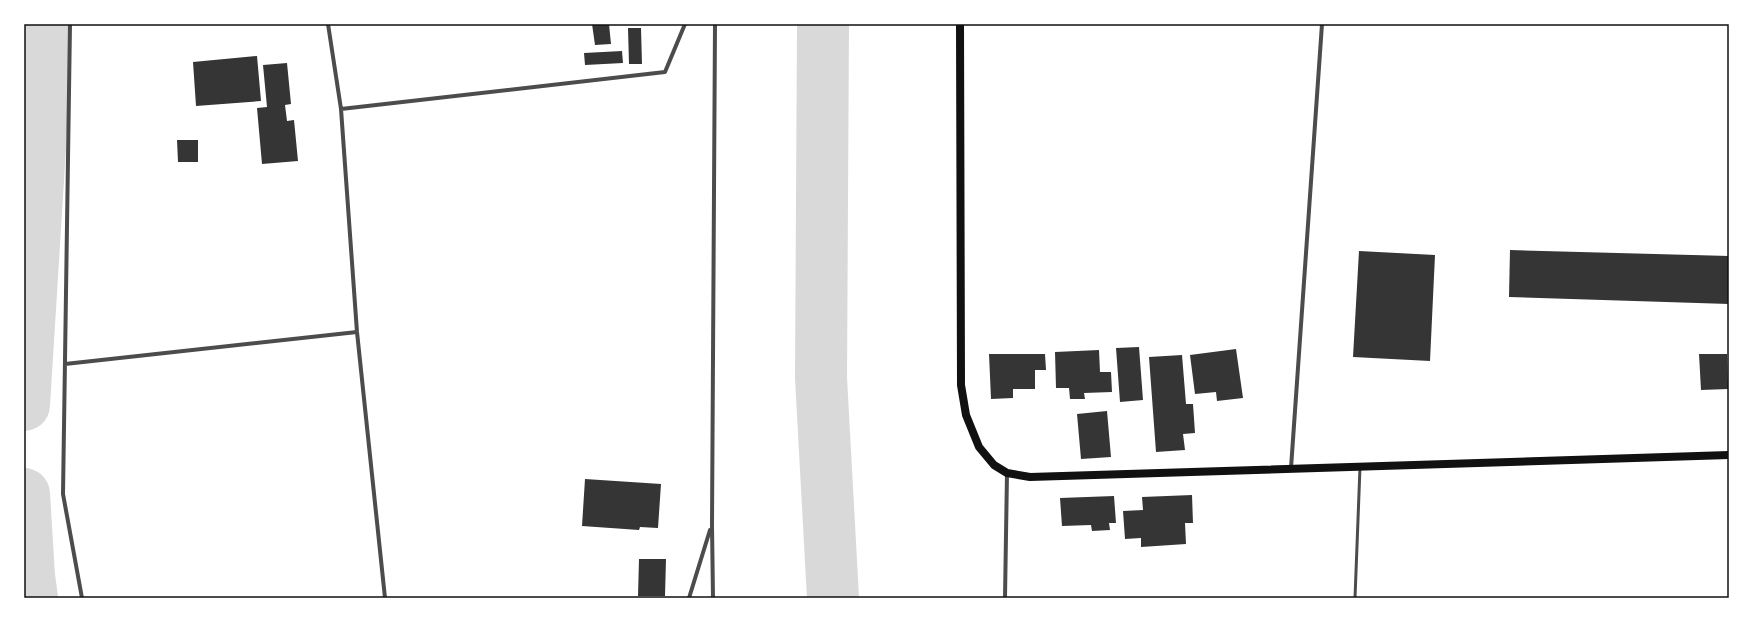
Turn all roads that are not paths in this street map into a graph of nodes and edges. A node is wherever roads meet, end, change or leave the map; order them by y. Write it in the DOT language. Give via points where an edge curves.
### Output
graph roads {
  1 [pos="70,24"];
  2 [pos="328,24"];
  3 [pos="685,24"];
  4 [pos="715,24"];
  5 [pos="960,24"];
  6 [pos="1322,24"];
  7 [pos="340,109"];
  8 [pos="357,332"];
  9 [pos="66,364"];
  10 [pos="1729,455"];
  11 [pos="1360,467"];
  12 [pos="1291,470"];
  13 [pos="1007,473"];
  14 [pos="712,525"];
  15 [pos="82,598"];
  16 [pos="385,598"];
  17 [pos="689,598"];
  18 [pos="713,598"];
  19 [pos="1006,598"];
  20 [pos="1355,598"];
  1 -- 9 [label="street"];
  2 -- 7 [label="street"];
  3 -- 7 [label="street" via="665,72"];
  4 -- 14 [label="street"];
  5 -- 13 [label="main road" via="961,385 966,416 980,447 994,465"];
  6 -- 12 [label="street"];
  7 -- 8 [label="street"];
  8 -- 9 [label="street"];
  8 -- 16 [label="street"];
  9 -- 15 [label="street" via="63,494"];
  10 -- 11 [label="main road"];
  11 -- 12 [label="main road"];
  11 -- 20 [label="lane"];
  12 -- 13 [label="main road" via="1030,477"];
  13 -- 19 [label="street"];
  14 -- 17 [label="street"];
  14 -- 18 [label="street"];
}
